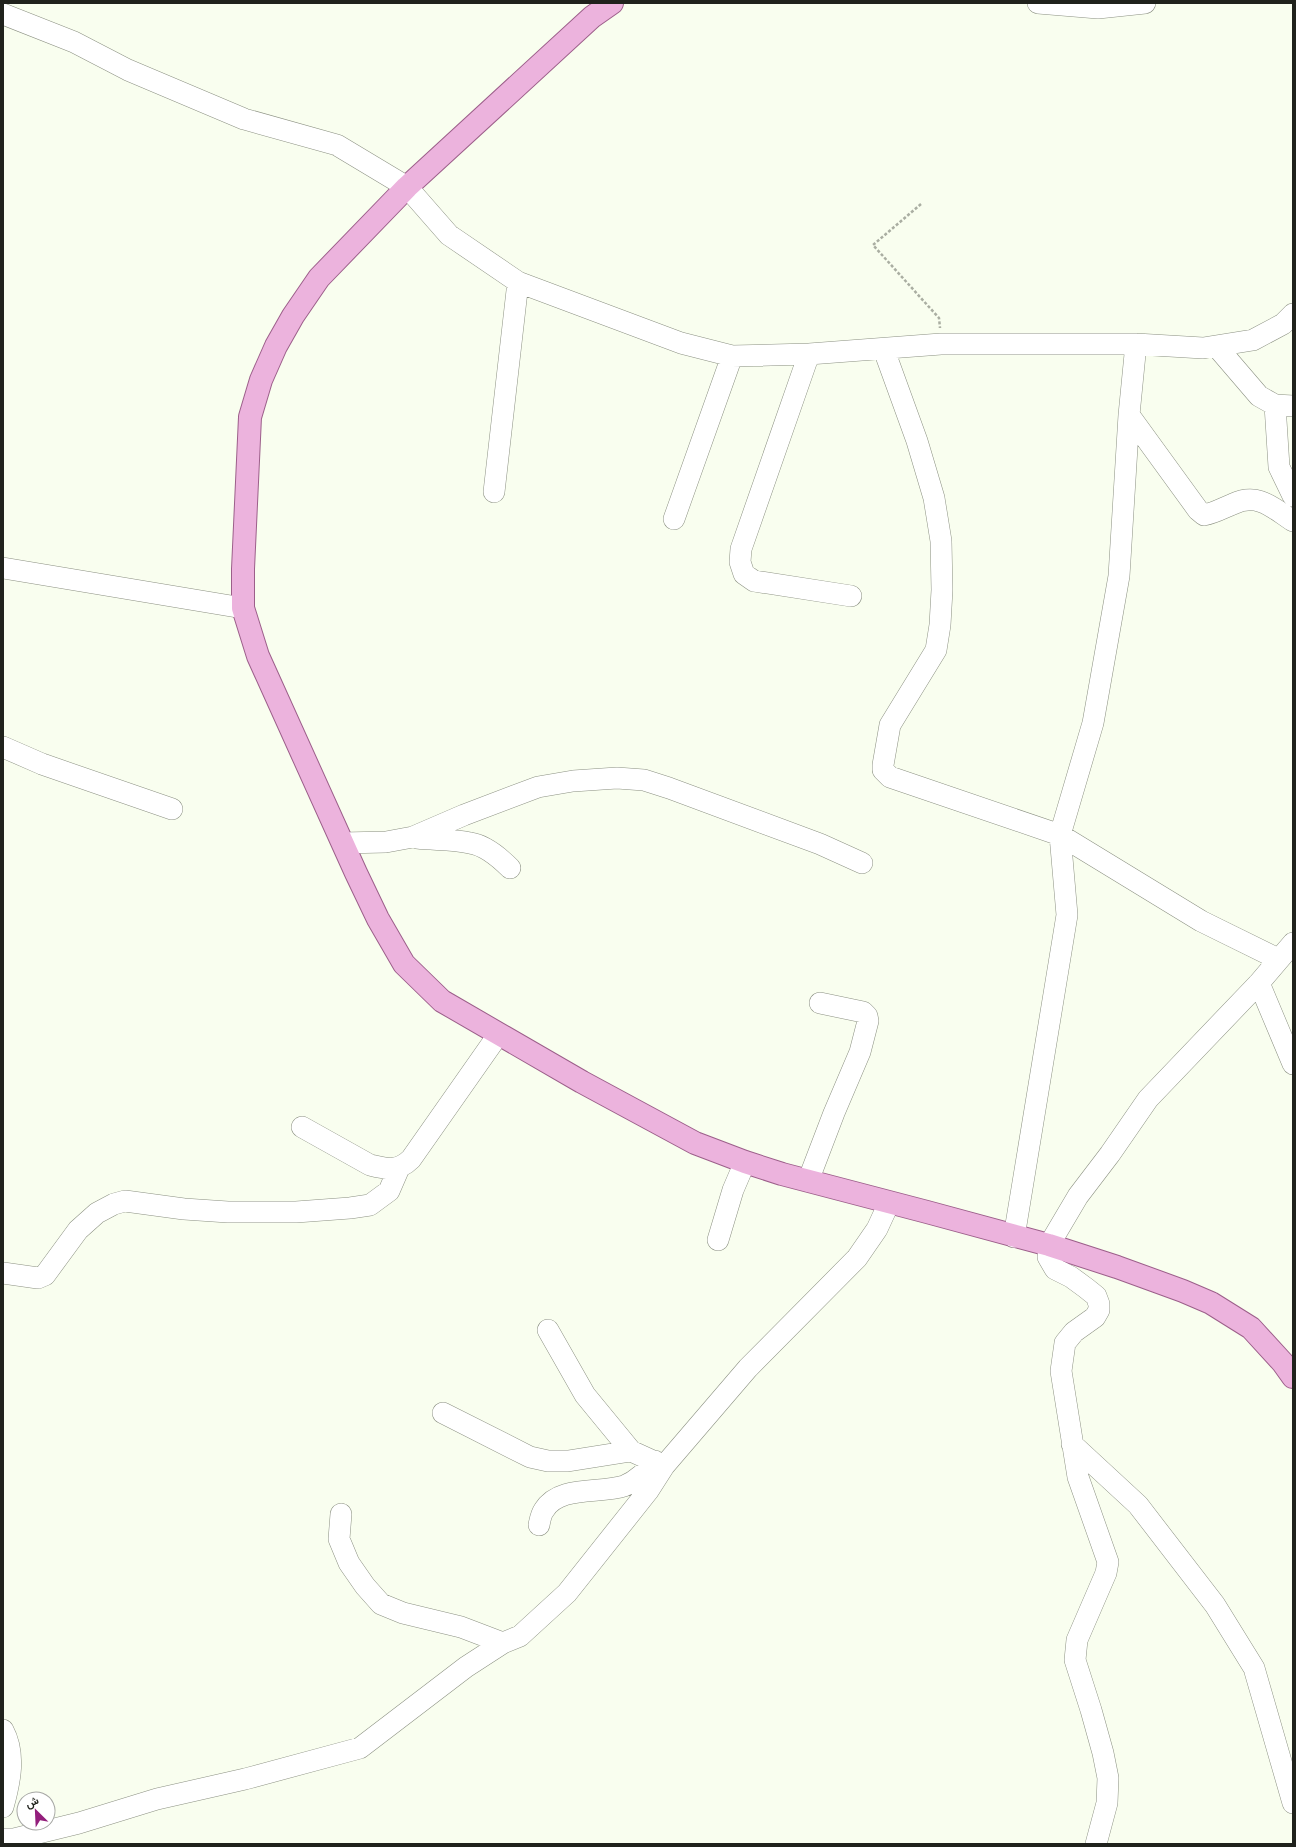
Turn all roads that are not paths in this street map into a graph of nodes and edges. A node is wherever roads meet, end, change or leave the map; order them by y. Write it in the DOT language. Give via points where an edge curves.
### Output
graph roads {
  1 [pos="612,3"];
  2 [pos="1038,3"];
  3 [pos="1146,3"];
  4 [pos="3,14"];
  5 [pos="407,187"];
  6 [pos="518,282"];
  7 [pos="1293,314"];
  8 [pos="1136,344"];
  9 [pos="1217,347"];
  10 [pos="884,350"];
  11 [pos="809,354"];
  12 [pos="732,356"];
  13 [pos="1284,406"];
  14 [pos="1129,415"];
  15 [pos="494,492"];
  16 [pos="1293,496"];
  17 [pos="674,519"];
  18 [pos="1293,521"];
  19 [pos="3,568"];
  20 [pos="850,596"];
  21 [pos="243,608"];
  22 [pos="3,747"];
  23 [pos="172,809"];
  24 [pos="1060,835"];
  25 [pos="413,837"];
  26 [pos="343,843"];
  27 [pos="862,863"];
  28 [pos="510,868"];
  29 [pos="1293,943"];
  30 [pos="1278,960"];
  31 [pos="1259,983"];
  32 [pos="820,1003"];
  33 [pos="498,1035"];
  34 [pos="1293,1064"];
  35 [pos="302,1127"];
  36 [pos="745,1162"];
  37 [pos="399,1168"];
  38 [pos="808,1181"];
  39 [pos="889,1203"];
  40 [pos="1014,1237"];
  41 [pos="718,1240"];
  42 [pos="1048,1245"];
  43 [pos="3,1273"];
  44 [pos="548,1330"];
  45 [pos="1293,1378"];
  46 [pos="443,1413"];
  47 [pos="1072,1444"];
  48 [pos="631,1451"];
  49 [pos="659,1463"];
  50 [pos="341,1514"];
  51 [pos="539,1525"];
  52 [pos="503,1643"];
  53 [pos="3,1730"];
  54 [pos="1293,1803"];
  55 [pos="3,1807"];
  56 [pos="3,1839"];
  57 [pos="1096,1844"];
  1 -- 5 [label="main road" via="592,17"];
  2 -- 3 [label="street" via="1098,8"];
  4 -- 5 [label="street" via="74,42 128,70 244,119 337,145"];
  5 -- 6 [label="street" via="450,235"];
  5 -- 21 [label="main road" via="319,278 293,316 261,380 250,417"];
  6 -- 12 [label="street" via="681,343"];
  6 -- 15 [label="street"];
  7 -- 9 [label="street" via="1283,324 1252,340"];
  8 -- 9 [label="street"];
  8 -- 10 [label="street" via="941,344"];
  8 -- 14 [label="street"];
  9 -- 13 [label="street" via="1259,396"];
  10 -- 11 [label="street"];
  10 -- 24 [label="street" via="917,441 934,498 941,541 942,590 936,650 890,725 883,770 890,777"];
  11 -- 12 [label="street"];
  11 -- 20 [label="street" via="741,549 740,562 744,574 754,581"];
  12 -- 17 [label="street"];
  13 -- 16 [label="street" via="1279,467"];
  14 -- 18 [label="street" via="1204,515 1251,499 1260,500"];
  14 -- 24 [label="street" via="1118,576 1093,723"];
  19 -- 21 [label="street"];
  21 -- 26 [label="main road" via="258,656"];
  22 -- 23 [label="street" via="42,764"];
  24 -- 30 [label="street" via="1201,921"];
  24 -- 40 [label="street" via="1067,915"];
  25 -- 26 [label="street" via="386,842"];
  25 -- 27 [label="street" via="538,787 617,778 644,780 669,788 820,844"];
  25 -- 28 [label="street" via="471,843 502,860"];
  26 -- 33 [label="main road" via="378,919 404,964 442,1001"];
  29 -- 30 [label="street"];
  30 -- 31 [label="street"];
  31 -- 34 [label="street"];
  31 -- 42 [label="street" via="1148,1099 1078,1196"];
  32 -- 38 [label="street" via="863,1012 868,1021 860,1052"];
  33 -- 36 [label="main road" via="646,1118 695,1143"];
  33 -- 37 [label="street" via="411,1159"];
  35 -- 37 [label="street" via="370,1165"];
  36 -- 38 [label="main road"];
  36 -- 41 [label="street" via="733,1190"];
  37 -- 43 [label="street" via="389,1192 370,1205 350,1208 296,1212 228,1212 125,1201 98,1213 78,1230 44,1275 38,1278"];
  38 -- 39 [label="main road"];
  39 -- 40 [label="main road"];
  39 -- 49 [label="street" via="877,1229 857,1258"];
  40 -- 42 [label="main road"];
  42 -- 45 [label="main road" via="1117,1267 1211,1303 1251,1328"];
  42 -- 47 [label="street" via="1048,1257 1055,1269 1086,1288 1096,1296 1100,1304 1094,1316 1065,1343 1061,1371"];
  44 -- 48 [label="street" via="585,1395"];
  46 -- 48 [label="street" via="530,1457 548,1461 568,1461"];
  47 -- 54 [label="street" via="1138,1505 1215,1605 1254,1668"];
  47 -- 57 [label="street" via="1078,1476 1108,1562 1104,1579 1077,1640 1075,1660 1095,1724 1108,1778 1107,1803"];
  48 -- 49 [label="street"];
  49 -- 51 [label="street" via="624,1486 578,1492 558,1498 543,1511"];
  49 -- 52 [label="street" via="648,1491 567,1593 520,1636"];
  50 -- 52 [label="street" via="339,1539 349,1563 381,1604 403,1613 461,1627"];
  52 -- 56 [label="street" via="466,1667 360,1748 245,1779 157,1799 79,1823 14,1839"];
  53 -- 55 [label="street" via="8,1739 12,1762"];
}
